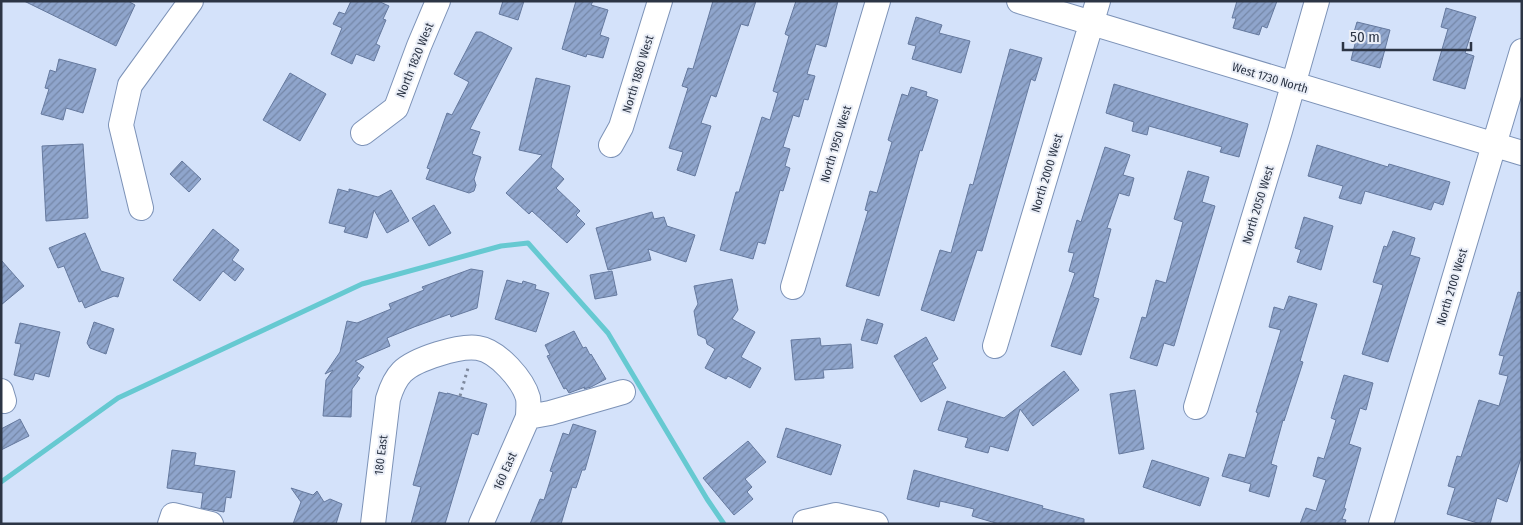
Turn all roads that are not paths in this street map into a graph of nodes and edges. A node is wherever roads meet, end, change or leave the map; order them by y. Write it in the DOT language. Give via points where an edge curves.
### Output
graph roads {
  1 [pos="191,1"];
  2 [pos="438,1"];
  3 [pos="660,1"];
  4 [pos="878,1"];
  5 [pos="1019,1"];
  6 [pos="1316,1"];
  7 [pos="1095,12"];
  8 [pos="1522,51"];
  9 [pos="1293,84"];
  10 [pos="363,134"];
  11 [pos="611,145"];
  12 [pos="1494,145"];
  13 [pos="1522,153"];
  14 [pos="141,208"];
  15 [pos="793,287"];
  16 [pos="995,346"];
  17 [pos="623,392"];
  18 [pos="1196,407"];
  19 [pos="528,417"];
  20 [pos="805,522"];
  21 [pos="170,524"];
  22 [pos="211,524"];
  23 [pos="373,524"];
  24 [pos="481,524"];
  25 [pos="876,524"];
  26 [pos="1381,524"];
  1 -- 14 [label="street" via="130,85 121,125"];
  2 -- 10 [label="street, North 1820 West" via="396,108"];
  3 -- 11 [label="street, North 1880 West" via="622,127"];
  4 -- 15 [label="street, North 1950 West"];
  5 -- 7 [label="street, West 1730 North"];
  6 -- 9 [label="street, North 2050 West"];
  7 -- 9 [label="street, West 1730 North"];
  7 -- 16 [label="street, North 2000 West"];
  8 -- 12 [label="street, North 2100 West"];
  9 -- 12 [label="street, West 1730 North"];
  9 -- 18 [label="street, North 2050 West"];
  12 -- 13 [label="street, West 1730 North"];
  12 -- 26 [label="street, North 2100 West"];
  17 -- 19 [label="street"];
  19 -- 23 [label="street, 180 East" via="528,399 520,381 499,358 479,348 447,352 402,372 388,399"];
  19 -- 24 [label="street, 160 East"];
  20 -- 25 [label="street" via="836,515"];
  21 -- 22 [label="street" via="173,515"];
}
